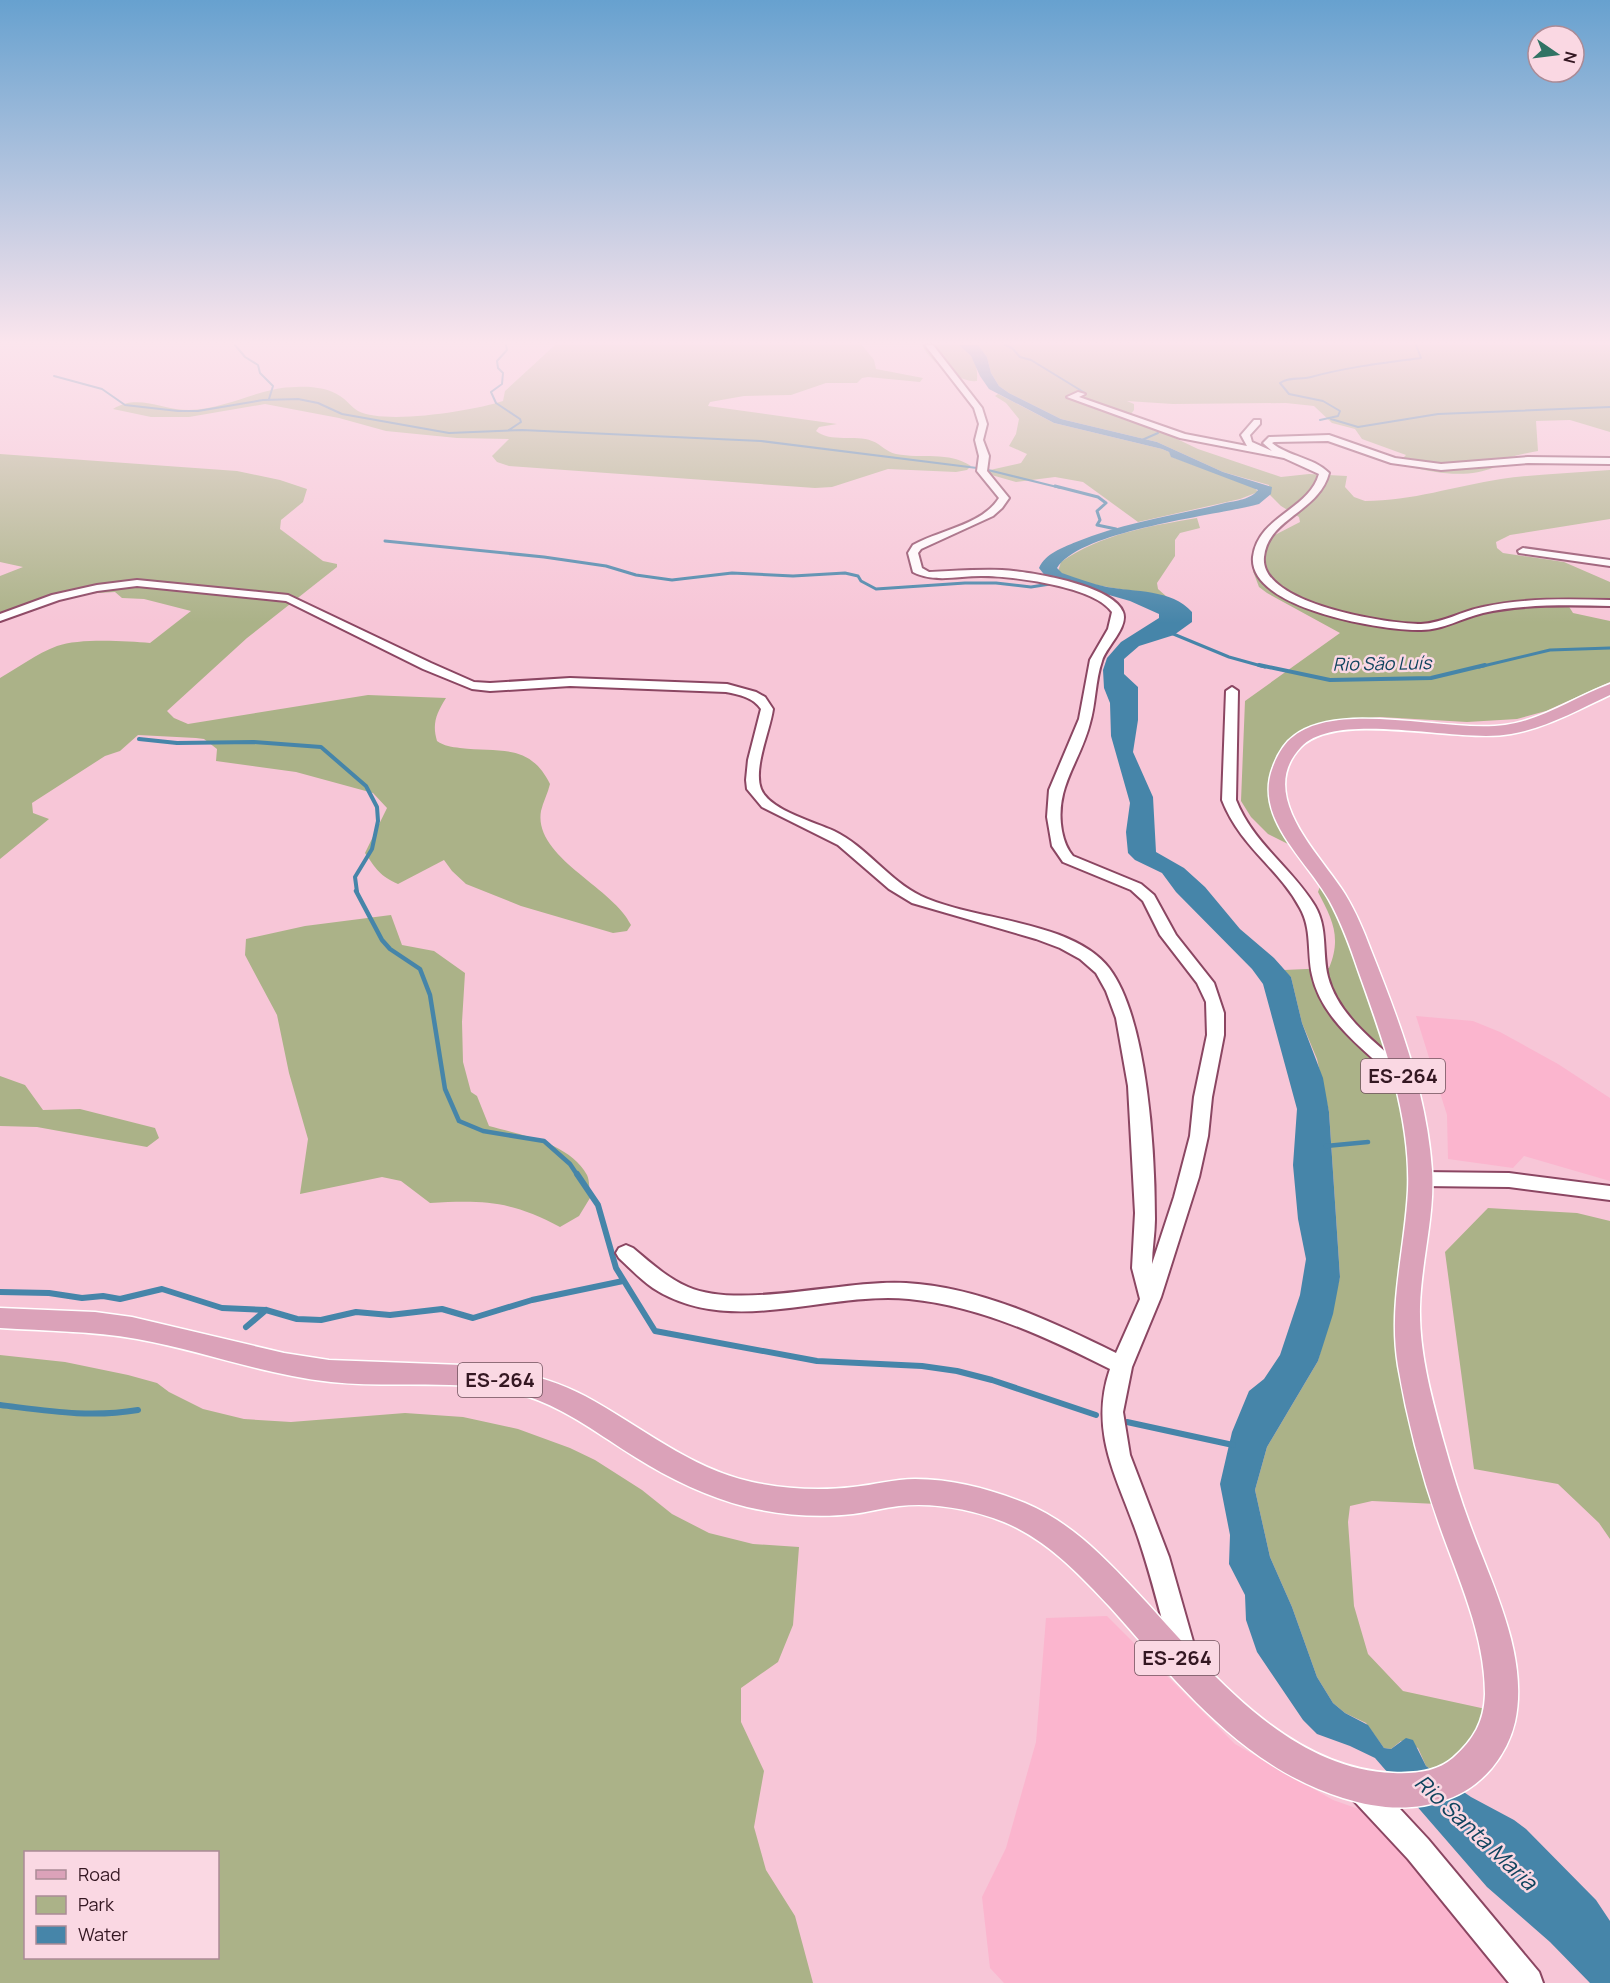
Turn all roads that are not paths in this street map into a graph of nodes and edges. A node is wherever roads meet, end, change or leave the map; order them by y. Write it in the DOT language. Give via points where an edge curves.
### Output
graph roads {
  1 [pos="980,438"];
  2 [pos="1190,438"];
  3 [pos="1246,438"];
  4 [pos="1268,454"];
  5 [pos="1299,459"];
  6 [pos="1610,461"];
  7 [pos="1523,551"];
  8 [pos="1610,563"];
  9 [pos="1610,603"];
  10 [pos="0,618"];
  11 [pos="1610,689"];
  12 [pos="1232,691"];
  13 [pos="1404,1077"];
  14 [pos="1421,1179"];
  15 [pos="1610,1193"];
  16 [pos="626,1253"];
  17 [pos="1150,1300"];
  18 [pos="0,1318"];
  19 [pos="1120,1365"];
  20 [pos="1188,1669"];
  21 [pos="1376,1788"];
  22 [pos="1528,1983"];
  1 -- 17 [label="street" via="984,456 982,471 1004,498 999,508 916,547 913,553 917,570 927,575 1016,574 1102,596 1116,607 1116,627 1102,645 1082,729 1056,792 1056,838 1068,859 1146,894 1168,934 1206,980 1214,1003 1216,1032 1203,1092 1199,1136"];
  2 -- 4 [label="street"];
  3 -- 4 [label="street" via="1254,448"];
  4 -- 5 [label="street"];
  5 -- 6 [label="street" via="1272,449 1268,441 1329,438 1394,461 1441,467 1528,459"];
  5 -- 9 [label="street" via="1321,470 1324,478 1305,502 1276,523 1263,540 1258,559 1267,578 1311,606 1362,621 1422,627 1517,604"];
  7 -- 8 [label="street"];
  10 -- 17 [label="street" via="56,597 137,583 288,598 472,685 570,682 701,686 742,691 761,700 767,709 766,720 753,782 762,800 846,843 888,883 908,896 960,915 1047,937 1088,957 1102,970 1122,1010 1134,1067 1145,1216 1142,1266"];
  11 -- 13 [label="main road, ES-264" via="1517,728 1467,732 1367,725 1325,728 1302,738 1283,761 1276,778 1281,812 1346,914"];
  12 -- 13 [label="street" via="1229,800 1234,817 1243,833 1284,875 1308,907 1317,932 1319,976 1326,998"];
  13 -- 14 [label="main road, ES-264"];
  14 -- 15 [label="street" via="1509,1180"];
  14 -- 21 [label="main road, ES-264" via="1407,1323 1415,1382 1431,1451 1499,1660 1501,1704 1495,1737 1455,1779 1414,1791"];
  16 -- 19 [label="street" via="661,1283 682,1294 745,1304 870,1291 936,1295 1032,1322"];
  17 -- 19 [label="street"];
  18 -- 20 [label="main road, ES-264" via="144,1329 337,1372 509,1380 556,1395 694,1477 766,1498 845,1501 909,1492 949,1495 1008,1509 1072,1546"];
  19 -- 20 [label="street" via="1112,1412 1115,1443 1168,1593"];
  20 -- 21 [label="main road, ES-264" via="1227,1712 1294,1762 1324,1775"];
  21 -- 22 [label="street" via="1418,1849"];
}
